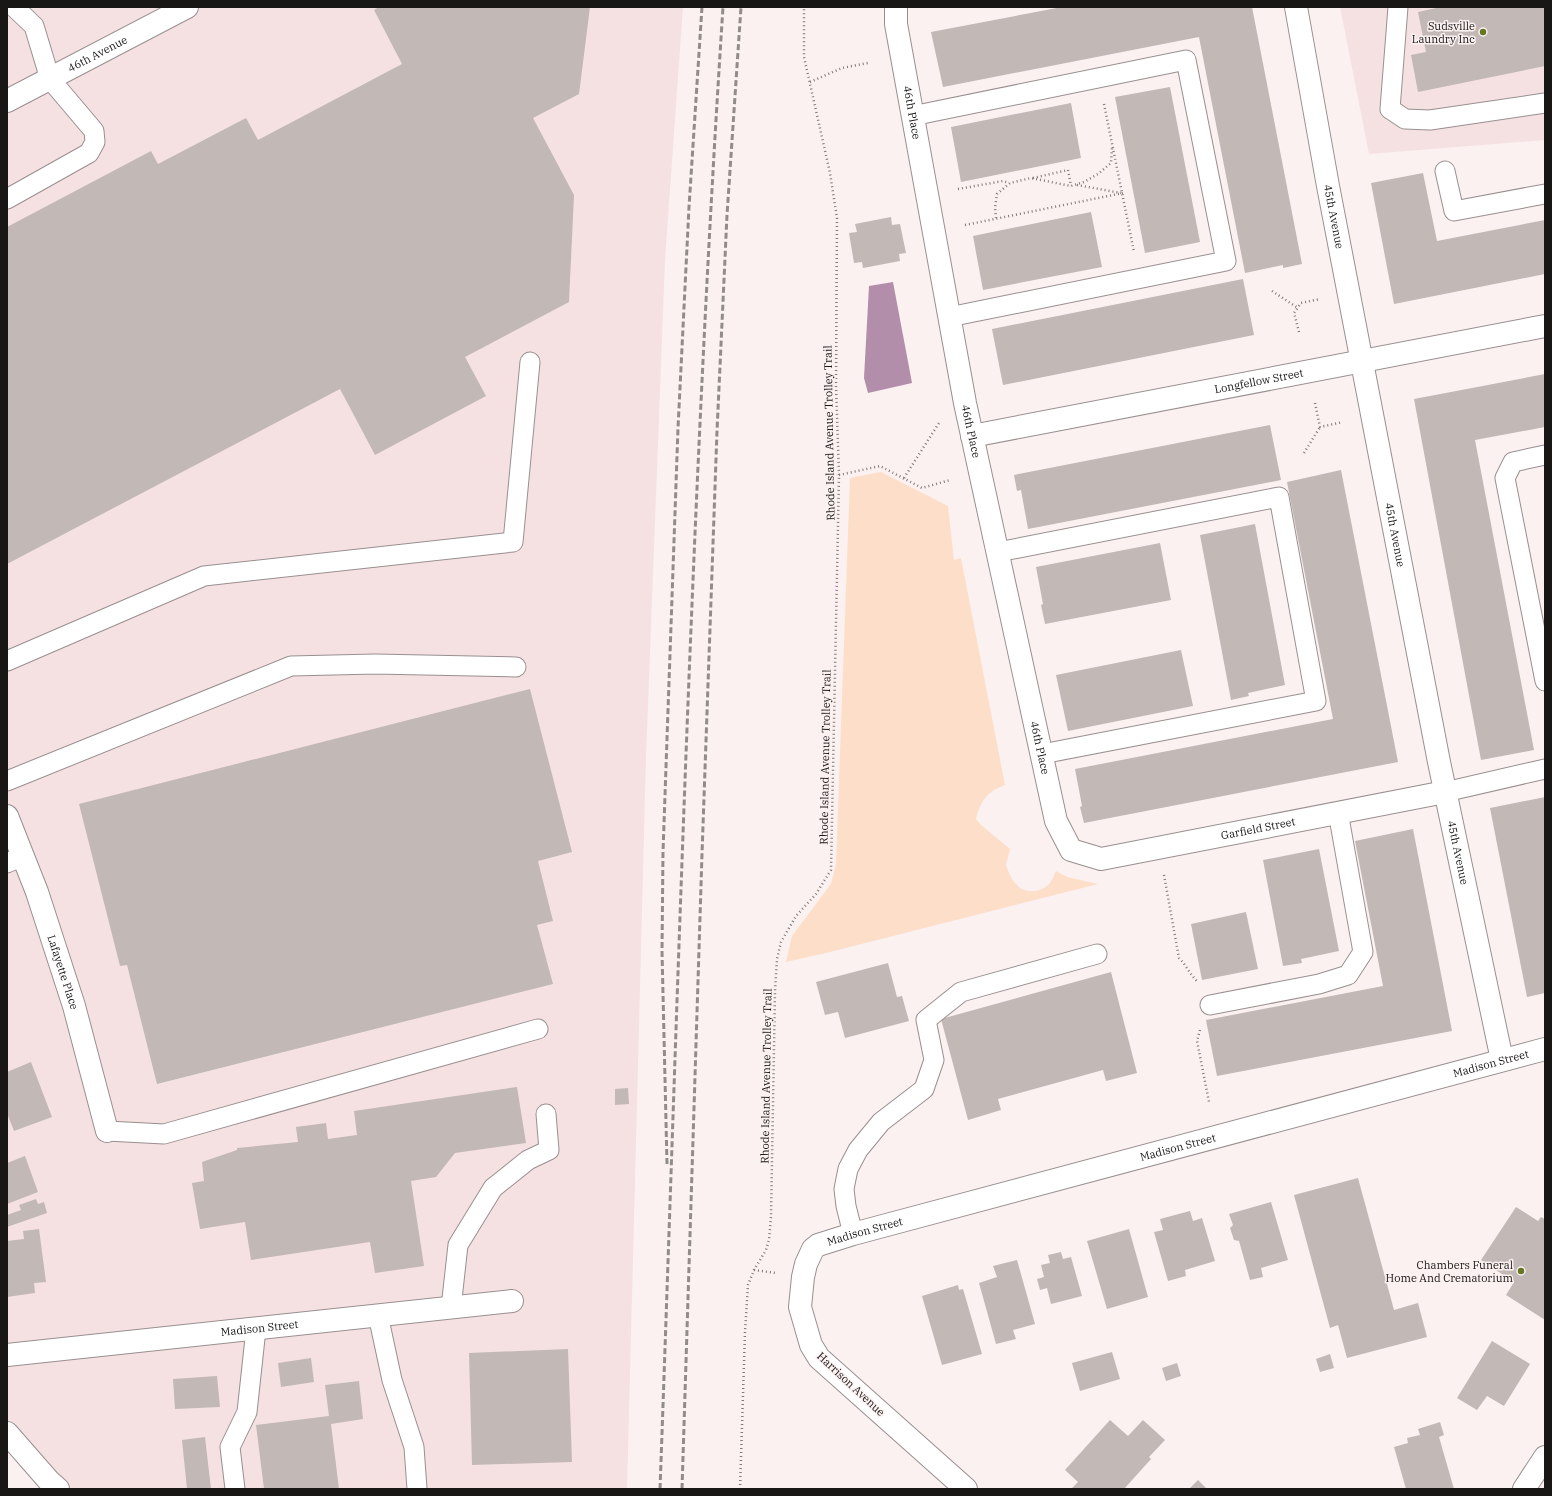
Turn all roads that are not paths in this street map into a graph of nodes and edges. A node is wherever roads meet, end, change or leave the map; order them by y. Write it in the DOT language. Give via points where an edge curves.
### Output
graph roads {
  1 [pos="14,7"];
  2 [pos="187,7"];
  3 [pos="896,7"];
  4 [pos="1296,7"];
  5 [pos="1398,7"];
  6 [pos="160,13"];
  7 [pos="50,79"];
  8 [pos="7,101"];
  9 [pos="1545,103"];
  10 [pos="912,116"];
  11 [pos="1445,171"];
  12 [pos="1545,194"];
  13 [pos="7,199"];
  14 [pos="949,317"];
  15 [pos="1545,326"];
  16 [pos="1362,361"];
  17 [pos="530,362"];
  18 [pos="972,436"];
  19 [pos="1545,455"];
  20 [pos="998,552"];
  21 [pos="7,661"];
  22 [pos="516,667"];
  23 [pos="1545,681"];
  24 [pos="1042,754"];
  25 [pos="1545,770"];
  26 [pos="7,781"];
  27 [pos="1445,792"];
  28 [pos="1338,812"];
  29 [pos="7,816"];
  30 [pos="1071,850"];
  31 [pos="15,860"];
  32 [pos="1097,954"];
  33 [pos="1210,1005"];
  34 [pos="538,1029"];
  35 [pos="1545,1049"];
  36 [pos="1502,1060"];
  37 [pos="546,1114"];
  38 [pos="107,1131"];
  39 [pos="853,1234"];
  40 [pos="813,1249"];
  41 [pos="512,1301"];
  42 [pos="451,1308"];
  43 [pos="378,1316"];
  44 [pos="256,1328"];
  45 [pos="7,1354"];
  46 [pos="7,1433"];
  47 [pos="1545,1457"];
  48 [pos="58,1489"];
  49 [pos="236,1489"];
  50 [pos="417,1489"];
  51 [pos="966,1489"];
  52 [pos="1524,1489"];
  1 -- 7 [label="lane" via="34,26"];
  2 -- 6 [label="street, 46th Avenue"];
  3 -- 10 [label="street, 46th Place" via="896,24"];
  4 -- 16 [label="street, 45th Avenue"];
  5 -- 9 [label="lane" via="1390,109 1405,119 1430,120"];
  6 -- 7 [label="street, 46th Avenue"];
  7 -- 8 [label="street, 46th Avenue"];
  7 -- 13 [label="lane" via="94,131 95,142 89,153"];
  10 -- 14 [label="street, 46th Place"];
  10 -- 14 [label="lane" via="1186,60 1226,261"];
  11 -- 12 [label="lane" via="1454,211"];
  14 -- 18 [label="street, 46th Place"];
  15 -- 16 [label="street, Longfellow Street"];
  16 -- 18 [label="street, Longfellow Street"];
  16 -- 27 [label="street, 45th Avenue"];
  17 -- 21 [label="lane" via="513,542 204,576"];
  18 -- 20 [label="street, 46th Place"];
  19 -- 23 [label="lane" via="1513,462 1505,478"];
  20 -- 24 [label="street, 46th Place"];
  20 -- 24 [label="lane" via="1279,497 1316,701"];
  22 -- 26 [label="lane" via="376,664 291,666"];
  24 -- 30 [label="street, 46th Place" via="1056,821"];
  25 -- 27 [label="lane"];
  27 -- 28 [label="street, Garfield Street"];
  27 -- 36 [label="street, 45th Avenue"];
  28 -- 30 [label="street, Garfield Street" via="1101,859"];
  28 -- 33 [label="lane" via="1363,952 1348,975 1319,984"];
  29 -- 31 [label="street, Lafayette Place"];
  31 -- 38 [label="street, Lafayette Place" via="37,892 74,1006"];
  32 -- 39 [label="lane" via="961,992 926,1020 934,1060 924,1089 881,1122 858,1150 848,1169 844,1189"];
  34 -- 38 [label="lane" via="164,1134"];
  35 -- 36 [label="street, Madison Street"];
  36 -- 39 [label="street, Madison Street"];
  37 -- 42 [label="lane" via="549,1150 528,1160 493,1188 458,1244"];
  39 -- 40 [label="street, Madison Street"];
  40 -- 51 [label="street, Harrison Avenue" via="804,1270 800,1307 811,1345 819,1358"];
  41 -- 42 [label="street, Madison Street"];
  42 -- 43 [label="street, Madison Street"];
  43 -- 44 [label="street, Madison Street"];
  43 -- 50 [label="lane" via="392,1380 414,1447"];
  44 -- 45 [label="street, Madison Street"];
  44 -- 49 [label="lane" via="247,1412 230,1447"];
  46 -- 48 [label="street"];
  47 -- 52 [label="street"];
}
